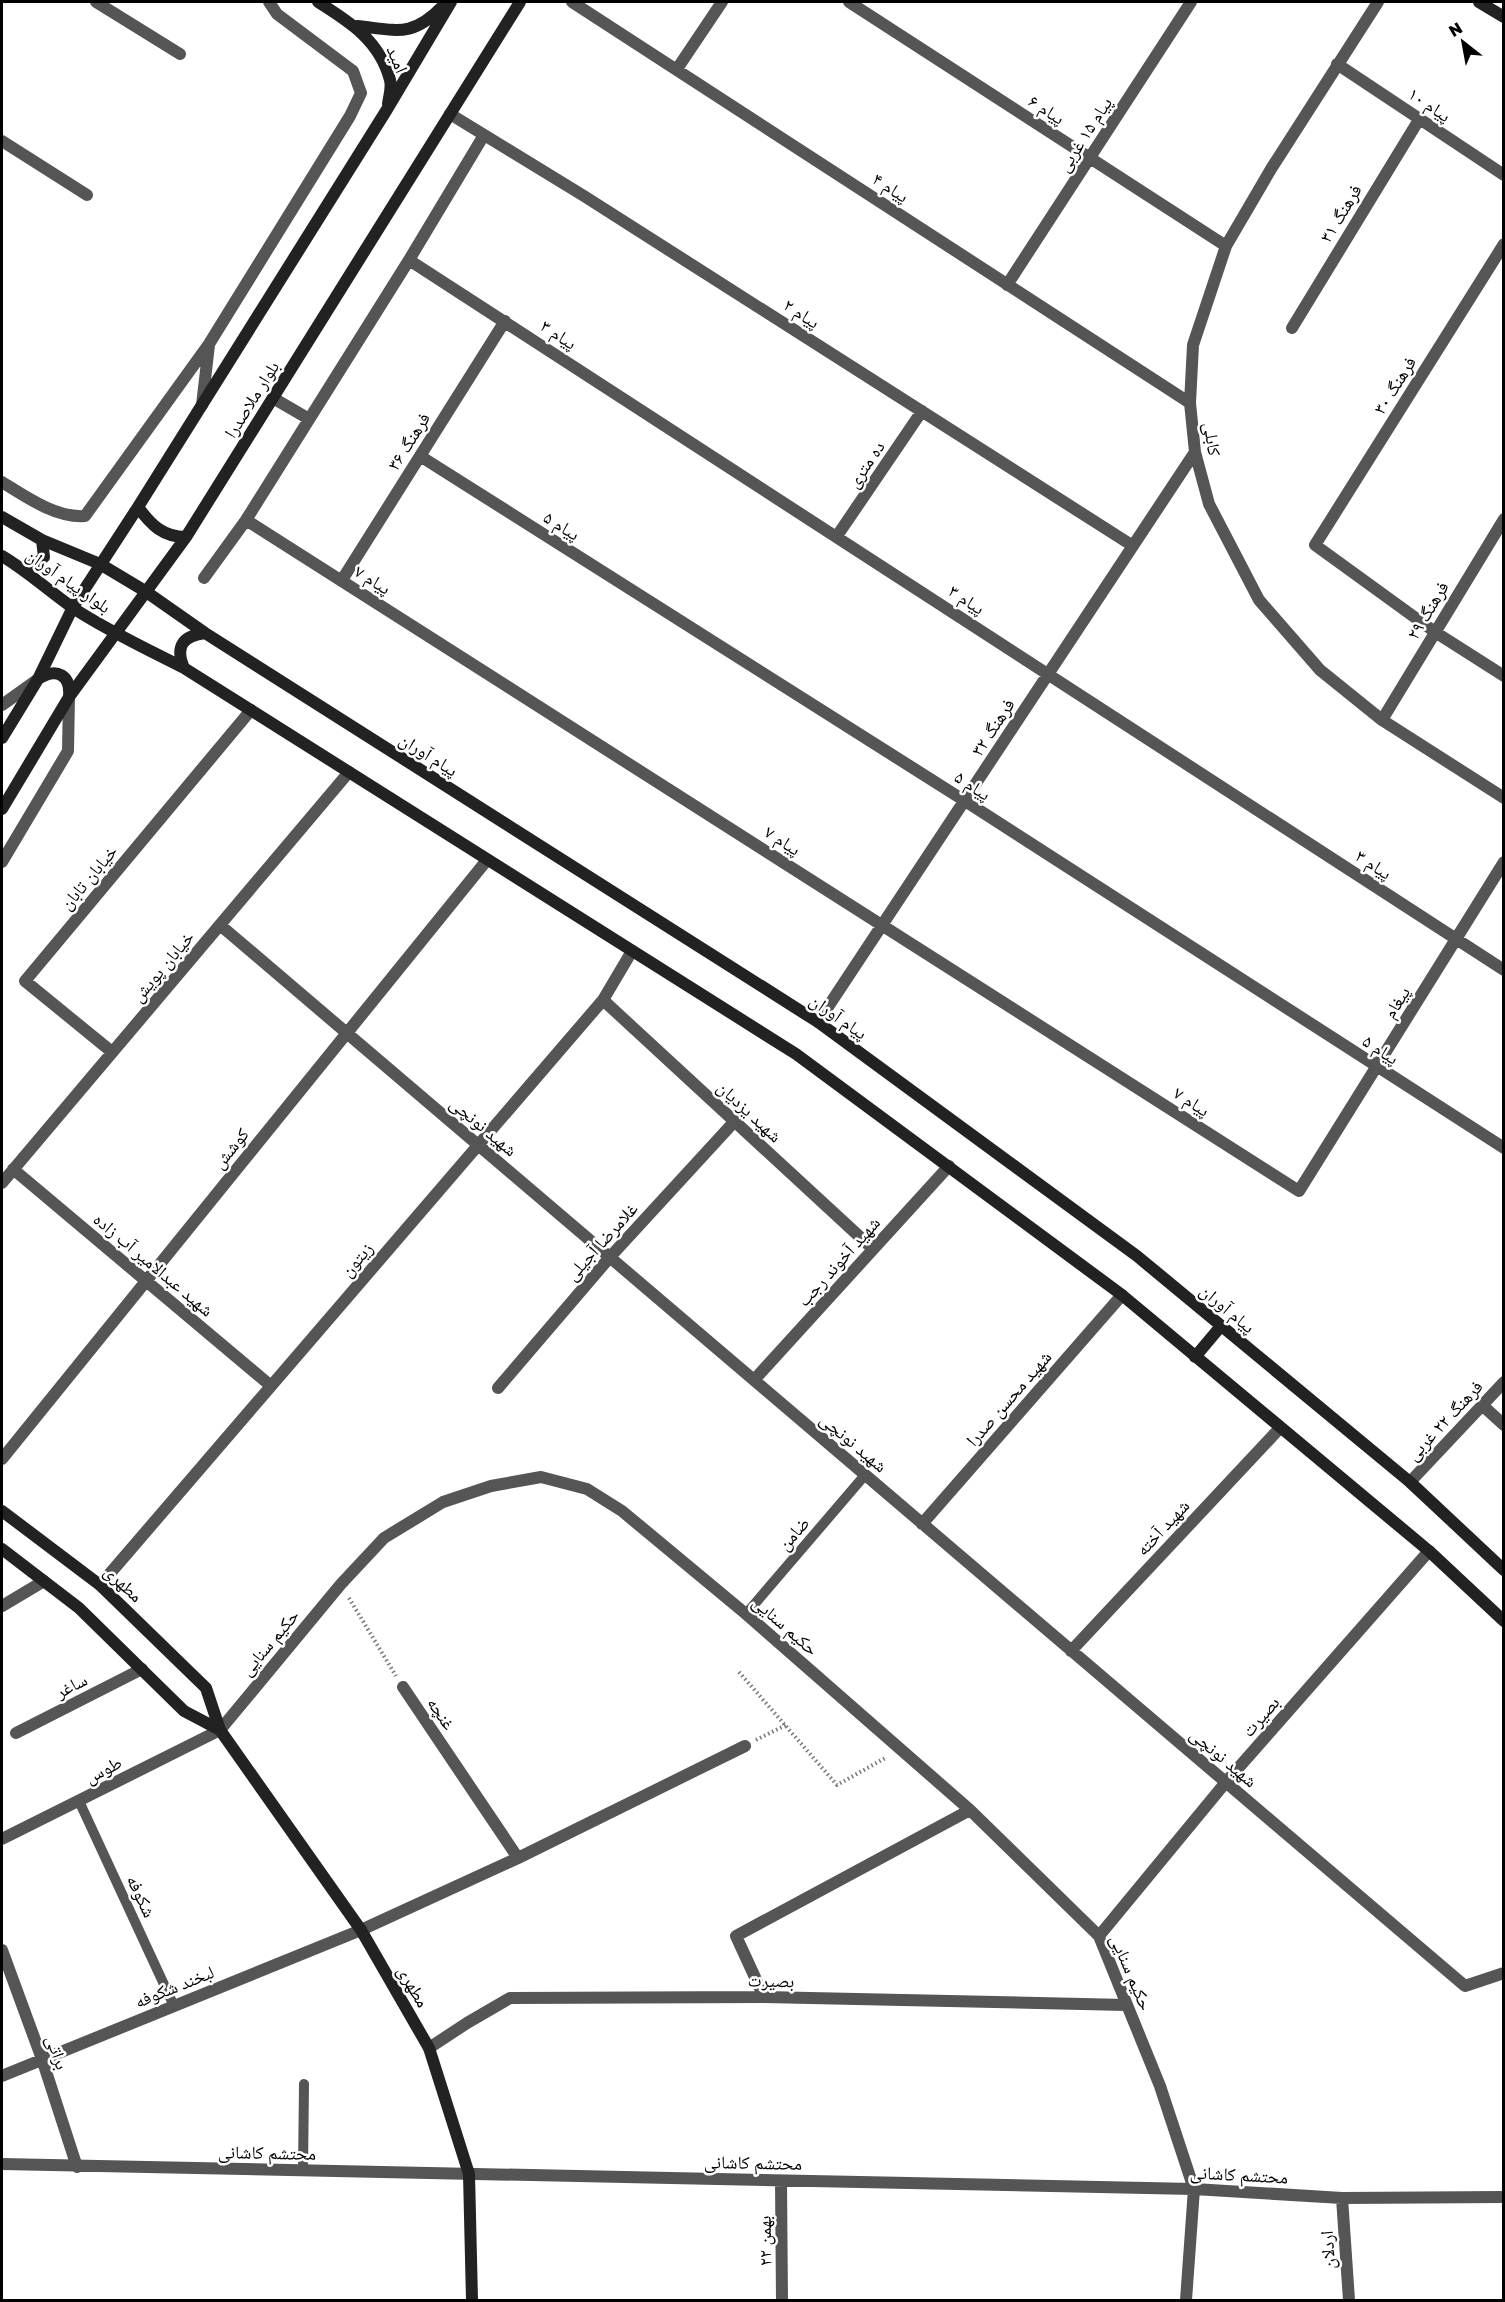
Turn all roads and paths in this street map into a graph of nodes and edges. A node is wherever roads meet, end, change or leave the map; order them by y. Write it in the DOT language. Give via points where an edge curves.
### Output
graph roads {
  1 [pos="96,2"];
  2 [pos="269,2"];
  3 [pos="318,2"];
  4 [pos="449,2"];
  5 [pos="520,2"];
  6 [pos="572,2"];
  7 [pos="722,2"];
  8 [pos="849,2"];
  9 [pos="1191,2"];
  10 [pos="1378,2"];
  11 [pos="1479,2"];
  12 [pos="1503,17"];
  13 [pos="357,26"];
  14 [pos="180,54"];
  15 [pos="1337,64"];
  16 [pos="677,69"];
  17 [pos="386,111"];
  18 [pos="450,114"];
  19 [pos="1420,118"];
  20 [pos="484,135"];
  21 [pos="2,141"];
  22 [pos="1090,159"];
  23 [pos="1503,175"];
  24 [pos="87,195"];
  25 [pos="1503,244"];
  26 [pos="1226,246"];
  27 [pos="409,260"];
  28 [pos="1007,285"];
  29 [pos="505,321"];
  30 [pos="1292,328"];
  31 [pos="209,344"];
  32 [pos="273,398"];
  33 [pos="1190,403"];
  34 [pos="202,407"];
  35 [pos="922,411"];
  36 [pos="309,419"];
  37 [pos="1195,452"];
  38 [pos="420,456"];
  39 [pos="2,482"];
  40 [pos="138,507"];
  41 [pos="2,517"];
  42 [pos="1503,519"];
  43 [pos="246,520"];
  44 [pos="186,537"];
  45 [pos="837,537"];
  46 [pos="42,540"];
  47 [pos="1133,546"];
  48 [pos="2,556"];
  49 [pos="100,564"];
  50 [pos="23,568"];
  51 [pos="204,578"];
  52 [pos="342,580"];
  53 [pos="145,591"];
  54 [pos="73,608"];
  55 [pos="1435,632"];
  56 [pos="205,633"];
  57 [pos="117,634"];
  58 [pos="183,668"];
  59 [pos="1048,674"];
  60 [pos="1503,675"];
  61 [pos="38,680"];
  62 [pos="69,697"];
  63 [pos="2,705"];
  64 [pos="251,710"];
  65 [pos="1382,720"];
  66 [pos="2,738"];
  67 [pos="349,772"];
  68 [pos="1503,798"];
  69 [pos="965,801"];
  70 [pos="2,809"];
  71 [pos="487,860"];
  72 [pos="1503,861"];
  73 [pos="2,862"];
  74 [pos="220,925"];
  75 [pos="883,925"];
  76 [pos="1456,939"];
  77 [pos="632,951"];
  78 [pos="1503,970"];
  79 [pos="603,1000"];
  80 [pos="818,1022"];
  81 [pos="347,1033"];
  82 [pos="112,1052"];
  83 [pos="1377,1067"];
  84 [pos="734,1122"];
  85 [pos="478,1145"];
  86 [pos="1503,1148"];
  87 [pos="949,1166"];
  88 [pos="13,1169"];
  89 [pos="2,1183"];
  90 [pos="1299,1191"];
  91 [pos="873,1249"];
  92 [pos="610,1257"];
  93 [pos="146,1281"];
  94 [pos="1122,1295"];
  95 [pos="1221,1326"];
  96 [pos="1195,1357"];
  97 [pos="754,1380"];
  98 [pos="1503,1382"];
  99 [pos="271,1386"];
  100 [pos="498,1388"];
  101 [pos="1482,1405"];
  102 [pos="1503,1425"];
  103 [pos="1280,1428"];
  104 [pos="2,1459"];
  105 [pos="865,1475"];
  106 [pos="1410,1482"];
  107 [pos="2,1511"];
  108 [pos="922,1524"];
  109 [pos="2,1550"];
  110 [pos="1429,1551"];
  111 [pos="1503,1570"];
  112 [pos="44,1581"];
  113 [pos="341,1584"];
  114 [pos="100,1585"];
  115 [pos="2,1606"];
  116 [pos="746,1614"];
  117 [pos="1503,1621"];
  118 [pos="1071,1650"];
  119 [pos="142,1669"];
  120 [pos="739,1672"];
  121 [pos="403,1687"];
  122 [pos="786,1725"];
  123 [pos="220,1730"];
  124 [pos="16,1733"];
  125 [pos="745,1746"];
  126 [pos="900,1749"];
  127 [pos="1226,1782"];
  128 [pos="79,1801"];
  129 [pos="969,1810"];
  130 [pos="2,1839"];
  131 [pos="518,1858"];
  132 [pos="361,1929"];
  133 [pos="1099,1936"];
  134 [pos="2,1950"];
  135 [pos="1503,1973"];
  136 [pos="764,1997"];
  137 [pos="1126,2005"];
  138 [pos="174,2006"];
  139 [pos="429,2048"];
  140 [pos="42,2059"];
  141 [pos="2,2076"];
  142 [pos="304,2084"];
  143 [pos="2,2164"];
  144 [pos="77,2167"];
  145 [pos="303,2171"];
  146 [pos="469,2174"];
  147 [pos="781,2181"];
  148 [pos="1194,2189"];
  149 [pos="1503,2197"];
  150 [pos="1341,2198"];
  151 [pos="472,2301"];
  152 [pos="782,2301"];
  153 [pos="1186,2301"];
  154 [pos="1349,2301"];
  1 -- 14 [label="street"];
  2 -- 31 [label="street" via="276,14 353,71 361,93"];
  3 -- 13 [label="main road, امید"];
  4 -- 13 [label="main road, امید" via="410,31"];
  4 -- 17 [label="main road, بلوار ملاصدرا"];
  5 -- 18 [label="main road, بلوار ملاصدرا"];
  6 -- 16 [label="street, پیام ۴"];
  7 -- 16 [label="street"];
  8 -- 22 [label="street, پیام ۶"];
  9 -- 22 [label="street, پیام ۱۵ غربی"];
  10 -- 15 [label="street, کابلی"];
  11 -- 12 [label="main road"];
  13 -- 17 [label="main road, امید" via="378,52 391,82"];
  15 -- 19 [label="street, پیام ۱۰"];
  15 -- 26 [label="street, کابلی"];
  16 -- 28 [label="street, پیام ۴"];
  17 -- 34 [label="main road, بلوار ملاصدرا"];
  18 -- 20 [label="street, پیام ۲"];
  18 -- 32 [label="main road, بلوار ملاصدرا"];
  19 -- 23 [label="street, پیام ۱۰"];
  19 -- 30 [label="street, فرهنگ ۳۱"];
  20 -- 27 [label="street"];
  20 -- 35 [label="street, پیام ۲"];
  21 -- 24 [label="street"];
  22 -- 26 [label="street, پیام ۶"];
  22 -- 28 [label="street, پیام ۱۵ غربی"];
  25 -- 55 [label="street, فرهنگ ۳۰" via="1315,545"];
  26 -- 33 [label="street, کابلی" via="1193,345"];
  27 -- 29 [label="street, پیام ۳"];
  27 -- 36 [label="street"];
  28 -- 33 [label="street, پیام ۴"];
  29 -- 38 [label="street, فرهنگ ۳۶"];
  29 -- 45 [label="street, پیام ۳"];
  31 -- 34 [label="street"];
  31 -- 39 [label="street" via="85,516 71,517 30,500"];
  32 -- 36 [label="street"];
  32 -- 44 [label="main road, بلوار ملاصدرا"];
  33 -- 37 [label="street, کابلی"];
  34 -- 40 [label="main road, بلوار ملاصدرا"];
  35 -- 45 [label="street, ده متری"];
  35 -- 47 [label="street, پیام ۲"];
  36 -- 43 [label="street"];
  37 -- 47 [label="street, فرهنگ ۳۲"];
  37 -- 65 [label="street, کابلی" via="1209,504 1259,600 1320,670"];
  38 -- 52 [label="street, فرهنگ ۳۶"];
  38 -- 69 [label="street, پیام ۵"];
  40 -- 44 [label="main road" via="157,529"];
  40 -- 49 [label="main road, بلوار ملاصدرا"];
  41 -- 46 [label="main road, بلوار پیام آوران"];
  42 -- 55 [label="street, فرهنگ ۲۹"];
  43 -- 51 [label="street"];
  43 -- 52 [label="street, پیام ۷"];
  44 -- 53 [label="main road, بلوار ملاصدرا"];
  45 -- 59 [label="street, پیام ۳"];
  46 -- 49 [label="main road, بلوار پیام آوران"];
  46 -- 50 [label="main road" via="44,556"];
  47 -- 59 [label="street, فرهنگ ۳۲"];
  48 -- 50 [label="main road, بلوار پیام آوران"];
  49 -- 53 [label="main road, پیام آوران"];
  49 -- 54 [label="main road, بلوار ملاصدرا"];
  50 -- 54 [label="main road, بلوار پیام آوران"];
  52 -- 75 [label="street, پیام ۷"];
  53 -- 56 [label="main road, پیام آوران"];
  53 -- 57 [label="main road, بلوار ملاصدرا"];
  54 -- 57 [label="main road, بلوار پیام آوران"];
  54 -- 61 [label="main road, بلوار ملاصدرا"];
  55 -- 60 [label="street"];
  55 -- 65 [label="street, فرهنگ ۲۹"];
  56 -- 58 [label="main road" via="192,635 182,644 179,656"];
  56 -- 80 [label="main road, پیام آوران"];
  57 -- 58 [label="main road"];
  57 -- 62 [label="main road, بلوار ملاصدرا"];
  58 -- 64 [label="main road"];
  59 -- 69 [label="street, فرهنگ ۳۲"];
  59 -- 76 [label="street, پیام ۳"];
  61 -- 62 [label="main road" via="57,673 66,678"];
  61 -- 63 [label="street"];
  61 -- 66 [label="main road, بلوار ملاصدرا"];
  62 -- 70 [label="main road, بلوار ملاصدرا"];
  62 -- 73 [label="street" via="68,751"];
  64 -- 67 [label="main road"];
  64 -- 82 [label="street, خیابان تابان" via="25,981"];
  65 -- 68 [label="street, کابلی"];
  67 -- 71 [label="main road"];
  67 -- 74 [label="street, خیابان پویش"];
  69 -- 75 [label="street, فرهنگ ۳۲"];
  69 -- 83 [label="street, پیام ۵"];
  71 -- 77 [label="main road"];
  71 -- 81 [label="street, کوشش"];
  72 -- 76 [label="street, پیغام"];
  74 -- 81 [label="street, شهید نونچی"];
  74 -- 82 [label="street, خیابان پویش"];
  75 -- 80 [label="street, فرهنگ ۳۲"];
  75 -- 90 [label="street, پیام ۷"];
  76 -- 78 [label="street, پیام ۳"];
  76 -- 83 [label="street, پیغام"];
  77 -- 79 [label="street, زیتون"];
  77 -- 87 [label="main road" via="796,1054"];
  79 -- 84 [label="street, شهید یزدیان"];
  79 -- 85 [label="street, زیتون"];
  80 -- 95 [label="main road, پیام آوران" via="1137,1256"];
  81 -- 85 [label="street, شهید نونچی"];
  81 -- 93 [label="street, کوشش"];
  82 -- 88 [label="street, خیابان پویش"];
  83 -- 86 [label="street, پیام ۵"];
  83 -- 90 [label="street, پیغام"];
  84 -- 91 [label="street, شهید یزدیان"];
  84 -- 92 [label="street, غلامرضا آجیلی"];
  85 -- 92 [label="street, شهید نونچی"];
  85 -- 99 [label="street, زیتون"];
  87 -- 91 [label="street, شهید آخوند رجب"];
  87 -- 94 [label="main road"];
  88 -- 89 [label="street, خیابان پویش"];
  88 -- 93 [label="street, شهید عبدالامیر آب زاده"];
  91 -- 97 [label="street, شهید آخوند رجب"];
  92 -- 97 [label="street, شهید نونچی"];
  92 -- 100 [label="street, غلامرضا آجیلی"];
  93 -- 99 [label="street, شهید عبدالامیر آب زاده"];
  93 -- 104 [label="street, کوشش"];
  94 -- 96 [label="main road"];
  94 -- 108 [label="street, شهید محسن صدرا"];
  95 -- 96 [label="main road"];
  95 -- 106 [label="main road, پیام آوران"];
  96 -- 103 [label="main road"];
  97 -- 105 [label="street, شهید نونچی"];
  98 -- 101 [label="street, فرهنگ ۲۲ غربی"];
  99 -- 114 [label="street, زیتون"];
  101 -- 102 [label="street"];
  101 -- 106 [label="street, فرهنگ ۲۲ غربی"];
  103 -- 110 [label="main road"];
  103 -- 118 [label="street, شهید آخته"];
  105 -- 108 [label="street, شهید نونچی"];
  105 -- 116 [label="lane, ضامن"];
  106 -- 111 [label="main road, پیام آوران"];
  107 -- 114 [label="main road, مطهری"];
  108 -- 118 [label="street, شهید نونچی"];
  109 -- 112 [label="main road, مطهری"];
  110 -- 117 [label="main road"];
  110 -- 127 [label="street, بصیرت"];
  112 -- 115 [label="street"];
  112 -- 119 [label="main road, مطهری" via="79,1608"];
  113 -- 116 [label="street, حکیم سنایی" via="384,1538 443,1502 491,1486 541,1477 586,1489 622,1511"];
  113 -- 121 [label="path"];
  113 -- 123 [label="street, حکیم سنایی"];
  114 -- 123 [label="main road, مطهری" via="206,1689"];
  116 -- 126 [label="street, حکیم سنایی"];
  118 -- 127 [label="street, شهید نونچی"];
  119 -- 123 [label="main road, مطهری" via="184,1711"];
  119 -- 124 [label="street, ساغر"];
  120 -- 122 [label="path"];
  121 -- 131 [label="street, غنچه"];
  122 -- 125 [label="path"];
  122 -- 126 [label="path" via="837,1785"];
  123 -- 128 [label="street, طوس"];
  123 -- 132 [label="main road, مطهری"];
  125 -- 131 [label="street, لبخند شکوفه"];
  126 -- 129 [label="street, حکیم سنایی"];
  127 -- 133 [label="street, بصیرت"];
  127 -- 135 [label="street, شهید نونچی" via="1465,1986"];
  128 -- 130 [label="street, طوس"];
  128 -- 138 [label="lane, شکوفه"];
  129 -- 133 [label="street, حکیم سنایی"];
  129 -- 136 [label="street" via="736,1936"];
  131 -- 132 [label="street, لبخند شکوفه"];
  132 -- 138 [label="street, لبخند شکوفه"];
  132 -- 139 [label="main road, مطهری"];
  133 -- 137 [label="street, حکیم سنایی"];
  134 -- 140 [label="street, براتی"];
  136 -- 137 [label="street, بصیرت"];
  136 -- 139 [label="street, بصیرت" via="510,1998"];
  137 -- 148 [label="street, حکیم سنایی" via="1160,2086"];
  138 -- 140 [label="street, لبخند شکوفه"];
  139 -- 146 [label="main road, مطهری"];
  140 -- 141 [label="street, لبخند شکوفه"];
  140 -- 144 [label="street, براتی"];
  142 -- 145 [label="lane"];
  143 -- 144 [label="street, محتشم کاشانی"];
  144 -- 145 [label="street, محتشم کاشانی"];
  145 -- 146 [label="street, محتشم کاشانی"];
  146 -- 147 [label="street, محتشم کاشانی"];
  146 -- 151 [label="main road, مطهری"];
  147 -- 148 [label="street, محتشم کاشانی"];
  147 -- 152 [label="street, ۲۲ بهمن"];
  148 -- 150 [label="street, محتشم کاشانی"];
  148 -- 153 [label="street"];
  149 -- 150 [label="street, محتشم کاشانی"];
  150 -- 154 [label="street, اردلان"];
}
